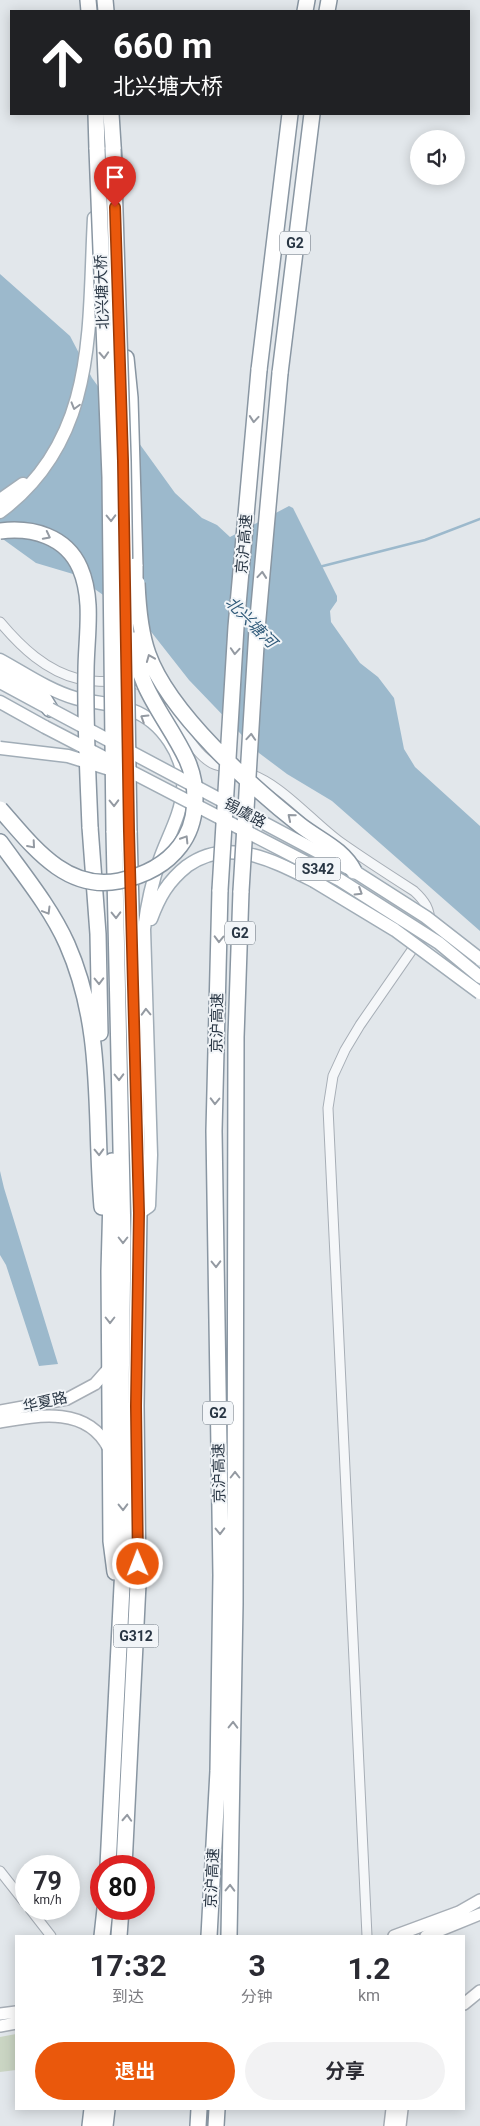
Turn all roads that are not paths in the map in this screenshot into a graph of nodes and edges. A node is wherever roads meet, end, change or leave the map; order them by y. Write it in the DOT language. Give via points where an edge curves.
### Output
graph roads {
  1 [pos="96,115"];
  2 [pos="112,115"];
  3 [pos="290,115"];
  4 [pos="312,115"];
  5 [pos="97,149"];
  6 [pos="113,149"];
  7 [pos="48,462"];
  8 [pos="0,500"];
  9 [pos="0,512"];
  10 [pos="0,531"];
  11 [pos="135,566"];
  12 [pos="0,622"];
  13 [pos="0,660"];
  14 [pos="0,670"];
  15 [pos="0,682"];
  16 [pos="0,702"];
  17 [pos="50,709"];
  18 [pos="0,748"];
  19 [pos="145,780"];
  20 [pos="0,809"];
  21 [pos="121,831"];
  22 [pos="0,842"];
  23 [pos="354,871"];
  24 [pos="146,938"];
  25 [pos="480,959"];
  26 [pos="480,977"];
  27 [pos="480,993"];
  28 [pos="98,1122"];
  29 [pos="120,1132"];
  30 [pos="139,1213"];
  31 [pos="110,1271"];
  32 [pos="110,1367"];
  33 [pos="0,1412"];
  34 [pos="0,1422"];
  35 [pos="112,1454"];
  36 [pos="121,1613"];
  37 [pos="109,1855"];
  38 [pos="125,1855"];
  39 [pos="0,1871"];
  40 [pos="15,1890"];
  41 [pos="480,1900"];
  42 [pos="480,1914"];
  43 [pos="39,1920"];
  44 [pos="103,1920"];
  45 [pos="120,1920"];
  46 [pos="50,1935"];
  47 [pos="102,1935"];
  48 [pos="119,1935"];
  49 [pos="209,1935"];
  50 [pos="229,1935"];
  51 [pos="367,1935"];
  52 [pos="397,1935"];
  53 [pos="428,1935"];
  54 [pos="480,1991"];
  55 [pos="480,2000"];
  56 [pos="465,2003"];
  57 [pos="465,2011"];
  58 [pos="15,2012"];
  59 [pos="0,2014"];
  60 [pos="15,2024"];
  61 [pos="0,2026"];
  62 [pos="92,2110"];
  63 [pos="107,2110"];
  64 [pos="199,2110"];
  65 [pos="217,2110"];
  66 [pos="392,2110"];
  67 [pos="402,2110"];
  68 [pos="90,2126"];
  69 [pos="105,2126"];
  70 [pos="198,2126"];
  71 [pos="216,2126"];
  72 [pos="390,2126"];
  73 [pos="400,2126"];
  1 -- 5 [label="highway, 北兴塘大桥 / G312"];
  2 -- 6 [label="highway, 北兴塘大桥 / G312"];
  3 -- 49 [label="highway, 京沪高速 / G2, one-way, bridge" via="259,370 236,627 220,890 214,1131 221,1575 218,1771"];
  50 -- 4 [label="highway, 京沪高速 / G2, one-way, bridge" via="235,1604 236,1037 241,891 257,629 280,373"];
  5 -- 7 [label="main road, one-way, bridge" via="82,384 71,419"];
  5 -- 21 [label="highway, 北兴塘大桥 / G312, one-way, bridge"];
  6 -- 11 [label="highway, bridge" via="130,398"];
  6 -- 21 [label="highway, 北兴塘大桥 / G312, bridge" via="123,471"];
  7 -- 8 [label="main road"];
  7 -- 9 [label="main road" via="30,487"];
  10 -- 28 [label="highway, one-way, bridge" via="21,529 40,532 56,540 80,568 88,600 86,670 90,828 98,944 101,1076"];
  20 -- 11 [label="highway, one-way, bridge" via="42,856 65,873 89,881 110,883 158,868 188,836 194,819 194,782 187,760 147,691 135,654"];
  23 -- 11 [label="highway, one-way, bridge" via="348,858 301,826 256,788 169,693 147,653"];
  12 -- 51 [label="street" via="38,660 63,674 89,680 131,682 158,694 198,752 211,763 256,775 274,785 308,818 341,843 414,891 430,913 430,924 345,1050 333,1076 328,1108"];
  24 -- 13 [label="main road, one-way" via="144,929 149,896 178,814 183,790 182,770 176,752 165,734 132,710 75,698"];
  14 -- 17 [label="highway" via="42,696"];
  15 -- 17 [label="main road, 锡虞路"];
  16 -- 19 [label="main road, 锡虞路, bridge"];
  17 -- 23 [label="main road, 锡虞路, bridge"];
  18 -- 19 [label="main road, bridge" via="68,756"];
  19 -- 26 [label="main road, 锡虞路 / S342, one-way, bridge" via="340,880 439,943"];
  21 -- 29 [label="highway, G312, one-way"];
  21 -- 30 [label="highway, G312"];
  22 -- 28 [label="highway, one-way" via="66,942 82,982 93,1030"];
  23 -- 25 [label="main road, 锡虞路 / S342, bridge" via="426,917"];
  24 -- 27 [label="main road, bridge" via="156,906 169,882 186,867 220,852 253,854 314,881 396,930"];
  30 -- 24 [label="main road, one-way" via="149,1206 151,1156"];
  28 -- 31 [label="highway, one-way" via="100,1183"];
  29 -- 31 [label="highway" via="112,1142"];
  29 -- 36 [label="highway, G312, one-way" via="124,1238"];
  38 -- 30 [label="highway, G312, one-way" via="138,1584"];
  31 -- 32 [label="highway, one-way"];
  32 -- 33 [label="main road, 华夏路" via="95,1384 75,1396"];
  32 -- 35 [label="highway"];
  34 -- 35 [label="main road, 华夏路" via="58,1415 76,1419 92,1427"];
  35 -- 36 [label="highway" via="111,1541"];
  36 -- 37 [label="highway, G312"];
  39 -- 40 [label="street"];
  41 -- 52 [label="main road" via="458,1912"];
  42 -- 53 [label="main road"];
  43 -- 46 [label="street"];
  44 -- 47 [label="highway"];
  45 -- 48 [label="highway"];
  54 -- 56 [label="main road"];
  55 -- 57 [label="main road"];
  58 -- 59 [label="main road"];
  60 -- 61 [label="main road"];
  62 -- 68 [label="highway"];
  63 -- 69 [label="highway"];
  64 -- 70 [label="highway"];
  65 -- 71 [label="highway"];
  66 -- 72 [label="main road"];
  67 -- 73 [label="main road"];
}
